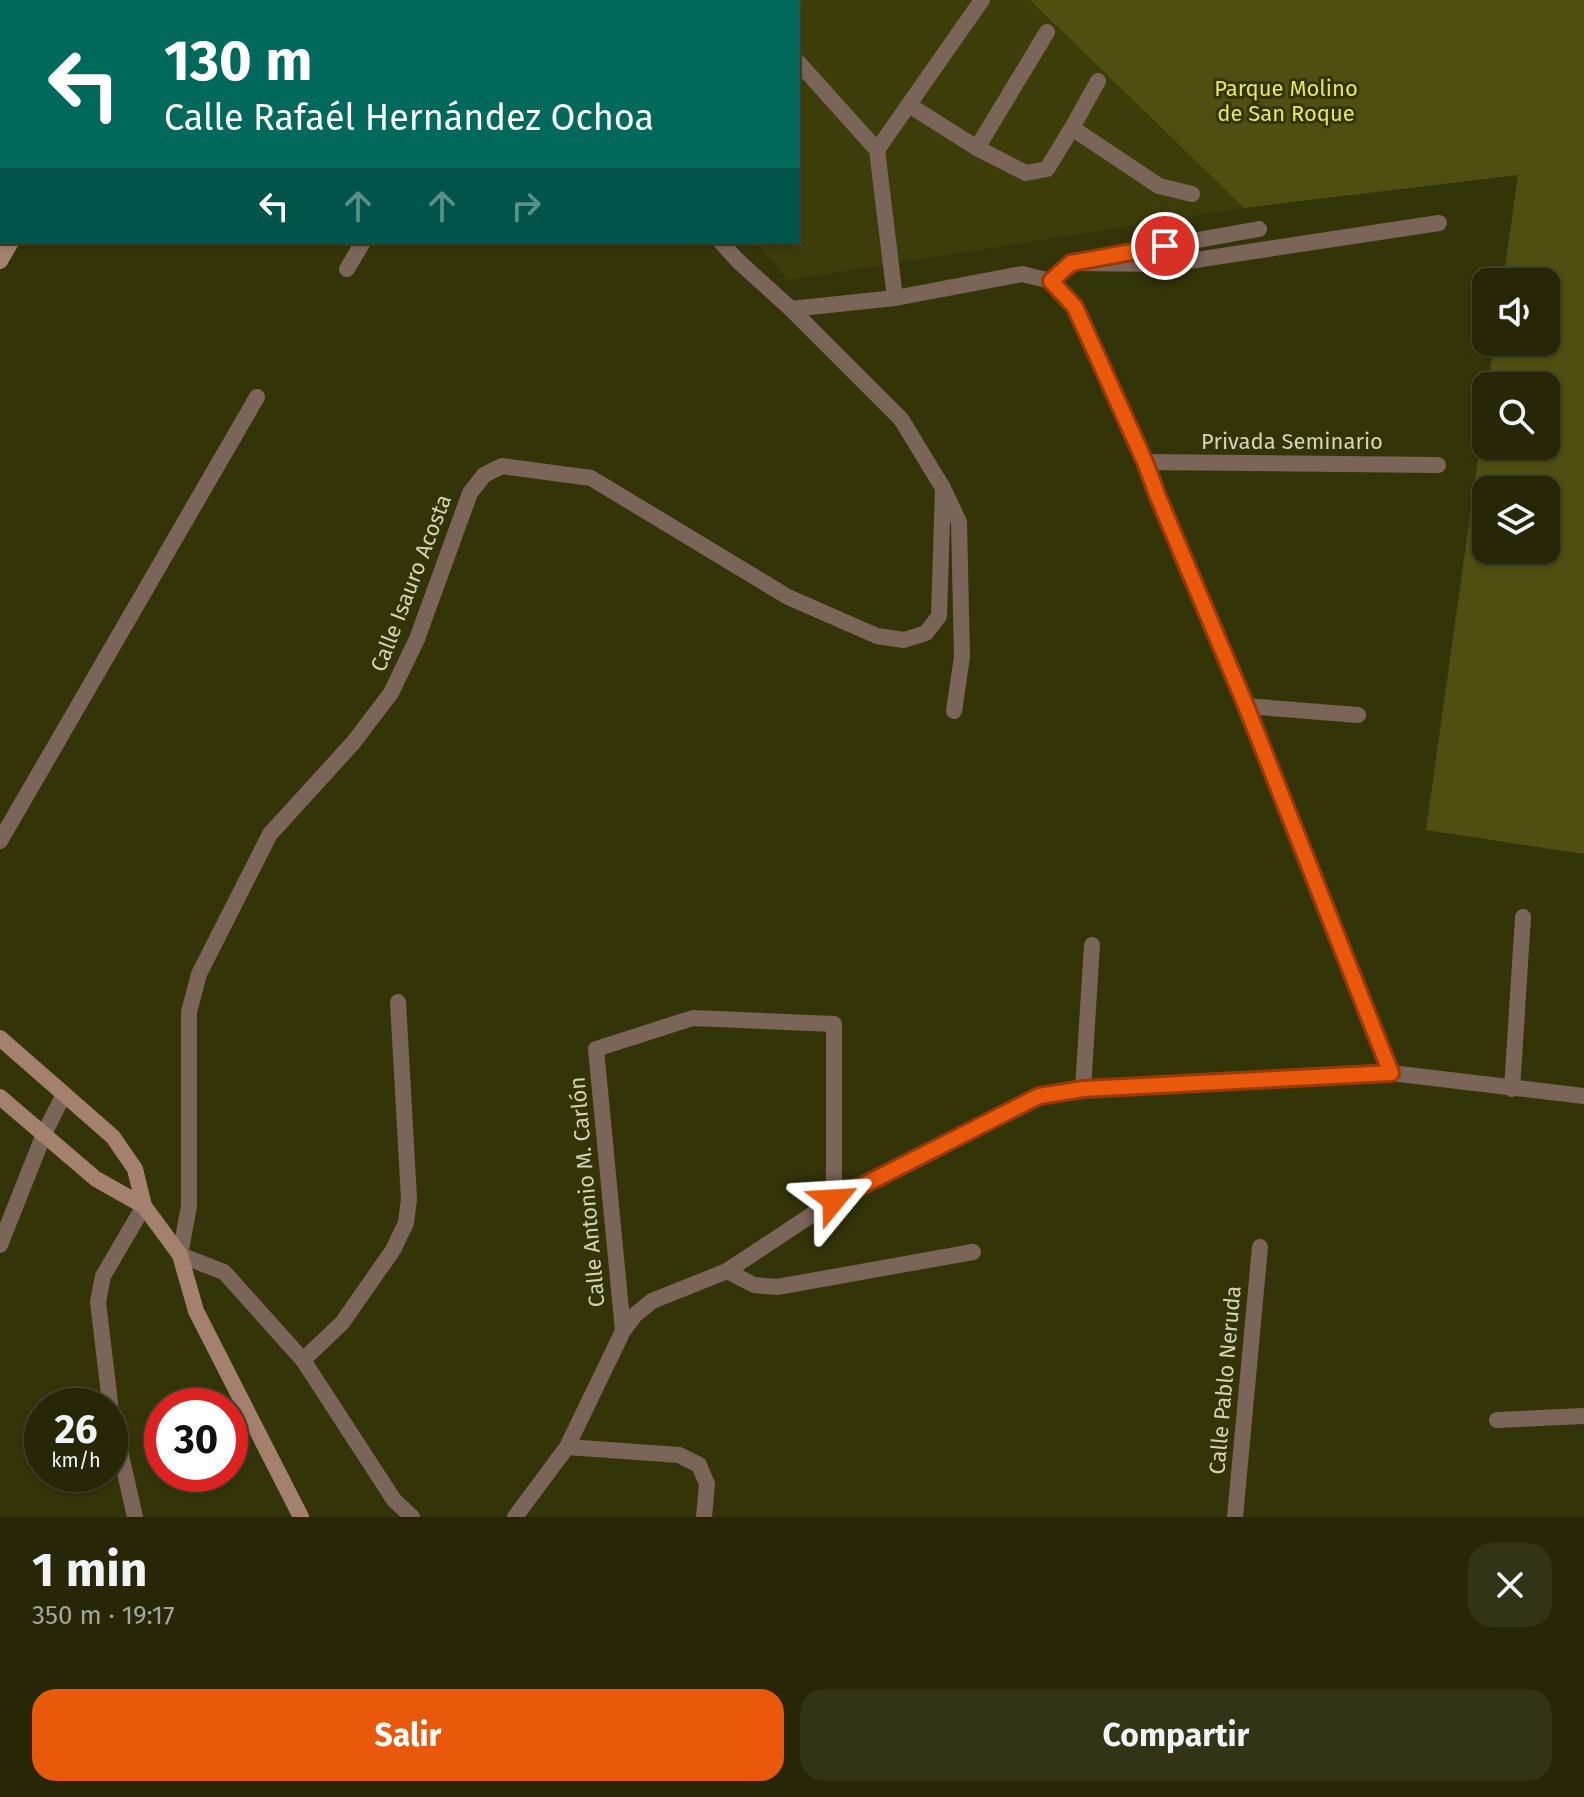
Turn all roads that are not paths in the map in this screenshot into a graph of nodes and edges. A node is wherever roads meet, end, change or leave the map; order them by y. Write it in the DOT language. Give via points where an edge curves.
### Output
graph roads {
  1 [pos="982,0"];
  2 [pos="1047,32"];
  3 [pos="800,64"];
  4 [pos="1098,81"];
  5 [pos="909,105"];
  6 [pos="1072,128"];
  7 [pos="977,148"];
  8 [pos="877,150"];
  9 [pos="1192,194"];
  10 [pos="1439,223"];
  11 [pos="1259,229"];
  12 [pos="362,244"];
  13 [pos="723,244"];
  14 [pos="1071,263"];
  15 [pos="347,269"];
  16 [pos="1051,281"];
  17 [pos="895,298"];
  18 [pos="791,309"];
  19 [pos="257,397"];
  20 [pos="1145,462"];
  21 [pos="1438,465"];
  22 [pos="943,488"];
  23 [pos="1246,706"];
  24 [pos="954,711"];
  25 [pos="1358,715"];
  26 [pos="0,841"];
  27 [pos="1523,917"];
  28 [pos="1092,945"];
  29 [pos="398,1002"];
  30 [pos="0,1038"];
  31 [pos="1391,1073"];
  32 [pos="1083,1089"];
  33 [pos="1512,1089"];
  34 [pos="64,1094"];
  35 [pos="1584,1096"];
  36 [pos="0,1097"];
  37 [pos="44,1134"];
  38 [pos="834,1200"];
  39 [pos="144,1206"];
  40 [pos="0,1245"];
  41 [pos="1260,1247"];
  42 [pos="973,1252"];
  43 [pos="180,1255"];
  44 [pos="727,1271"];
  45 [pos="623,1331"];
  46 [pos="303,1360"];
  47 [pos="1584,1416"];
  48 [pos="1497,1420"];
  49 [pos="567,1447"];
  50 [pos="135,1517"];
  51 [pos="301,1517"];
  52 [pos="412,1517"];
  53 [pos="515,1517"];
  54 [pos="704,1517"];
  55 [pos="1235,1517"];
  1 -- 5 [label="street"];
  2 -- 7 [label="street"];
  3 -- 8 [label="street"];
  4 -- 6 [label="street"];
  5 -- 7 [label="street"];
  5 -- 8 [label="street"];
  6 -- 7 [label="street" via="1047,169 1026,173"];
  6 -- 9 [label="street" via="1159,186"];
  8 -- 17 [label="street"];
  10 -- 14 [label="street" via="1169,264"];
  11 -- 14 [label="street"];
  12 -- 15 [label="street"];
  13 -- 18 [label="street"];
  14 -- 16 [label="street"];
  16 -- 17 [label="street" via="1022,274"];
  16 -- 20 [label="street" via="1075,307"];
  17 -- 18 [label="street"];
  18 -- 22 [label="street" via="901,419"];
  19 -- 26 [label="street"];
  20 -- 21 [label="street, Privada Seminario"];
  20 -- 23 [label="street"];
  22 -- 24 [label="street" via="959,522 962,657"];
  22 -- 43 [label="street, Calle Isauro Acosta" via="939,616 926,633 904,640 877,636 788,597 591,478 502,466 484,475 470,493 417,639 391,693 270,834 199,974 189,1012 189,1206"];
  23 -- 25 [label="street"];
  23 -- 31 [label="street"];
  27 -- 33 [label="street"];
  28 -- 32 [label="street"];
  29 -- 46 [label="street" via="406,1223 342,1323"];
  30 -- 34 [label="street"];
  31 -- 32 [label="street, Calle Antonio M. Carlón"];
  31 -- 33 [label="street, Calle Antonio M. Carlón"];
  32 -- 38 [label="street, Calle Antonio M. Carlón" via="1039,1096"];
  33 -- 35 [label="street, Calle Antonio M. Carlón"];
  34 -- 37 [label="street"];
  34 -- 39 [label="street" via="113,1137 128,1158"];
  36 -- 37 [label="street"];
  37 -- 39 [label="street" via="96,1179"];
  37 -- 40 [label="street"];
  38 -- 44 [label="street, Calle Antonio M. Carlón"];
  38 -- 45 [label="street, Calle Antonio M. Carlón" via="834,1024 693,1018 596,1049"];
  39 -- 43 [label="street"];
  39 -- 50 [label="street" via="103,1276 98,1302 111,1411"];
  41 -- 55 [label="street, Calle Pablo Neruda"];
  42 -- 44 [label="street" via="777,1287 754,1285"];
  43 -- 46 [label="street" via="224,1272"];
  43 -- 51 [label="street" via="196,1311"];
  44 -- 45 [label="street, Calle Antonio M. Carlón" via="652,1301"];
  45 -- 49 [label="street, Calle Antonio M. Carlón"];
  46 -- 52 [label="street" via="394,1500"];
  47 -- 48 [label="street"];
  49 -- 53 [label="street, Calle Antonio M. Carlón"];
  49 -- 54 [label="street" via="679,1455 699,1465 707,1484"];
}
